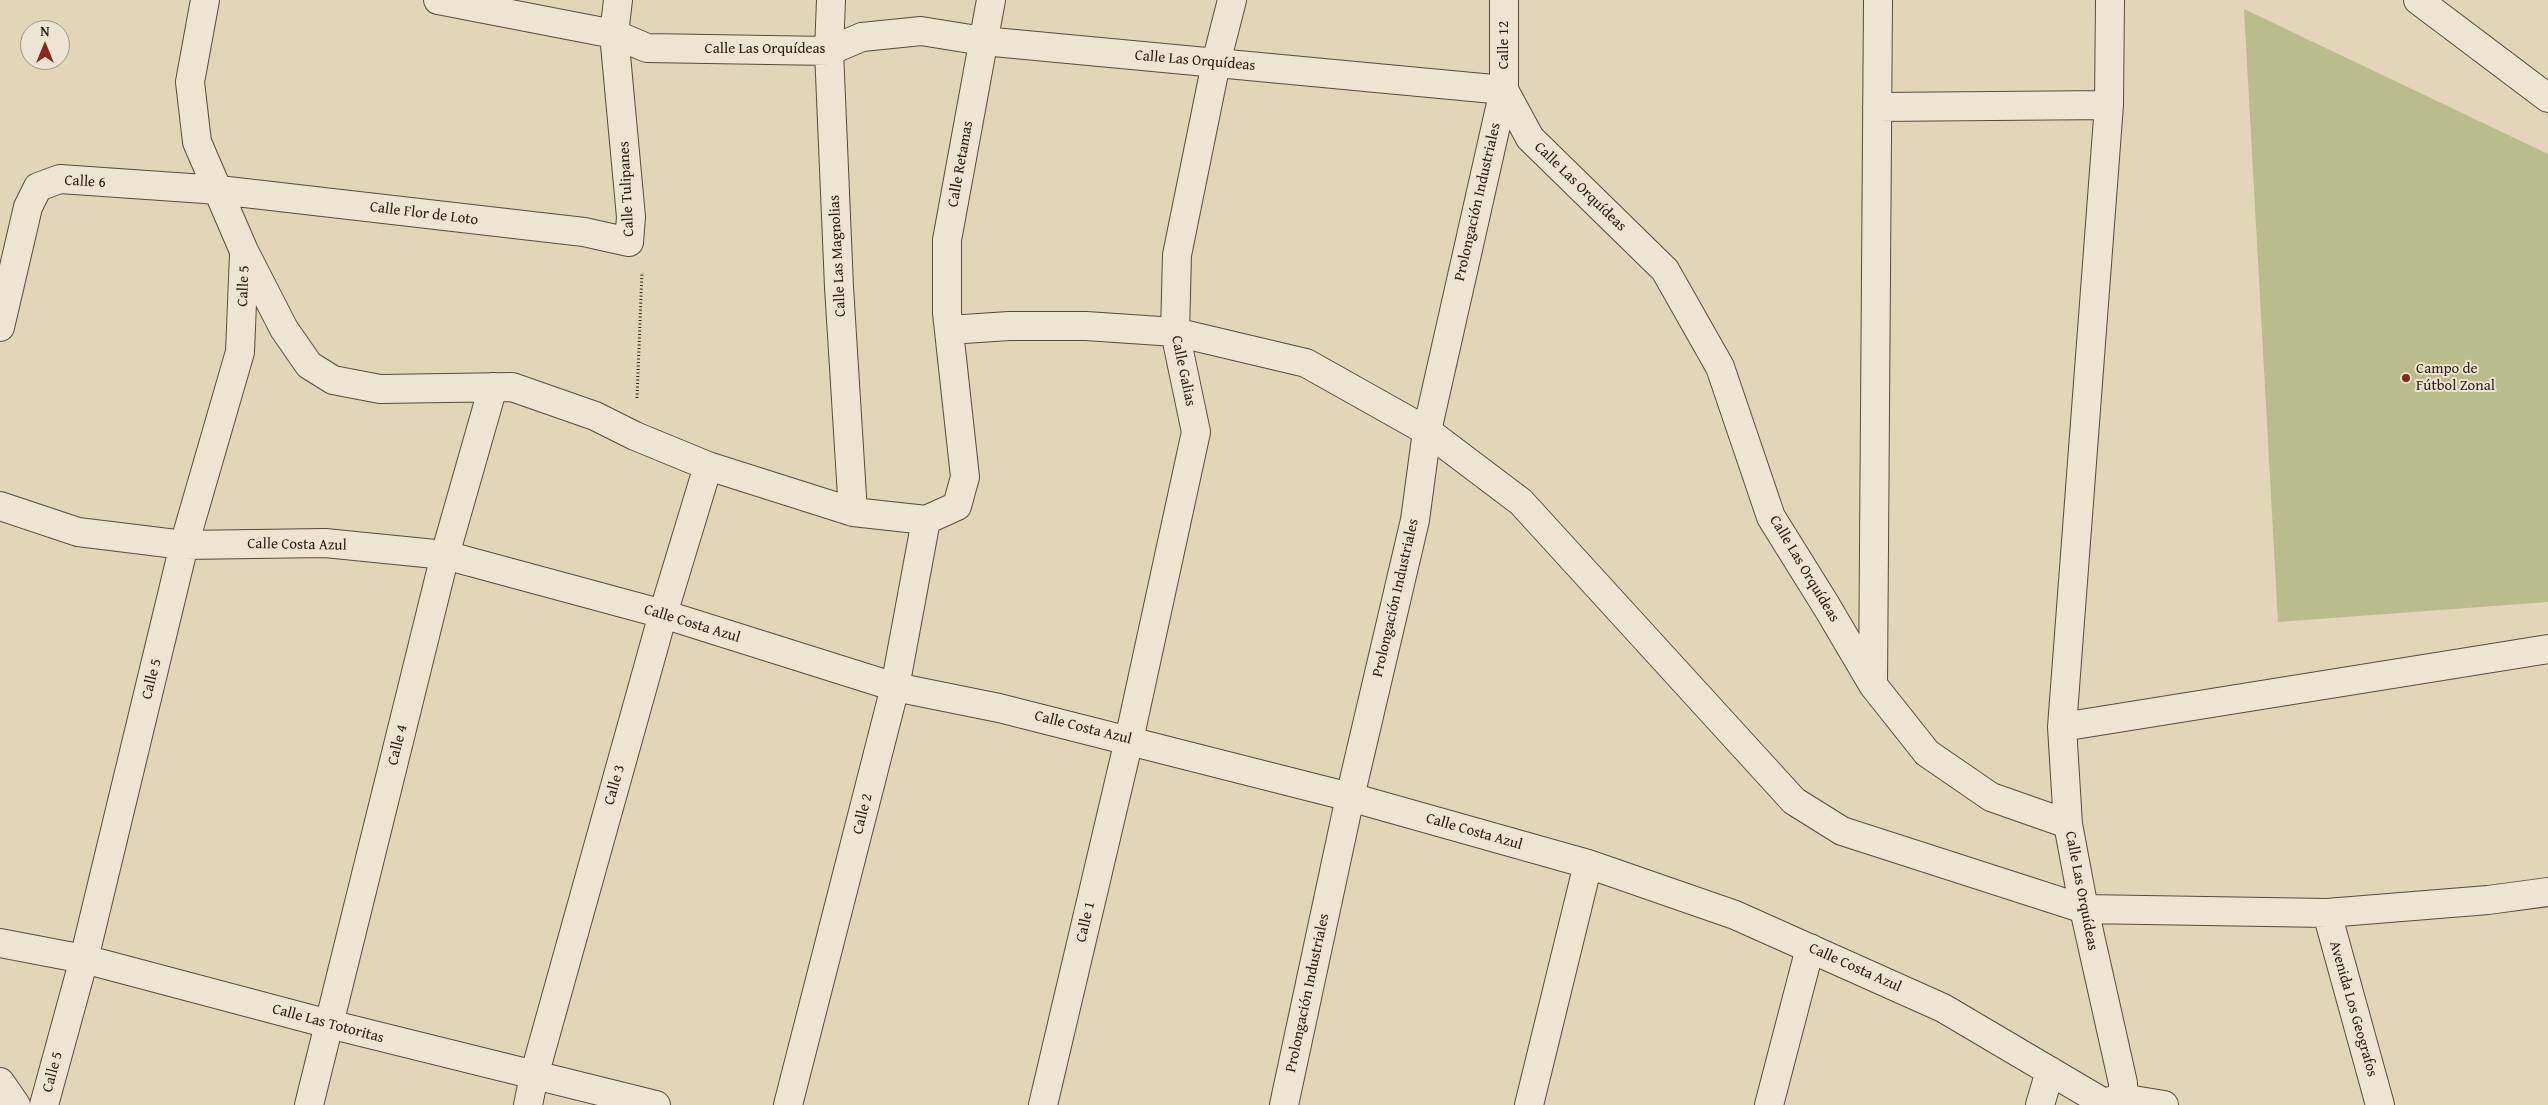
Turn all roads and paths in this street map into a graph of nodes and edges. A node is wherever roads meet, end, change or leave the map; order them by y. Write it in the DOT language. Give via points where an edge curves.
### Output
graph roads {
  1 [pos="205,0"];
  2 [pos="438,0"];
  3 [pos="618,0"];
  4 [pos="832,0"];
  5 [pos="991,0"];
  6 [pos="1232,0"];
  7 [pos="1504,0"];
  8 [pos="1878,0"];
  9 [pos="2110,0"];
  10 [pos="2418,0"];
  11 [pos="614,34"];
  12 [pos="983,41"];
  13 [pos="829,51"];
  14 [pos="1216,63"];
  15 [pos="1504,90"];
  16 [pos="2548,98"];
  17 [pos="2108,105"];
  18 [pos="1877,107"];
  19 [pos="218,190"];
  20 [pos="629,242"];
  21 [pos="244,251"];
  22 [pos="0,327"];
  23 [pos="949,330"];
  24 [pos="1175,332"];
  25 [pos="493,387"];
  26 [pos="1427,431"];
  27 [pos="636,436"];
  28 [pos="708,466"];
  29 [pos="0,506"];
  30 [pos="853,512"];
  31 [pos="926,520"];
  32 [pos="184,545"];
  33 [pos="445,555"];
  34 [pos="663,614"];
  35 [pos="2548,649"];
  36 [pos="1873,685"];
  37 [pos="895,687"];
  38 [pos="2062,727"];
  39 [pos="1129,740"];
  40 [pos="1350,797"];
  41 [pos="2068,824"];
  42 [pos="1588,864"];
  43 [pos="2548,892"];
  44 [pos="2084,909"];
  45 [pos="2326,913"];
  46 [pos="0,943"];
  47 [pos="1810,948"];
  48 [pos="84,958"];
  49 [pos="329,1024"];
  50 [pos="2050,1071"];
  51 [pos="534,1076"];
  52 [pos="0,1082"];
  53 [pos="2122,1102"];
  54 [pos="16,1105"];
  55 [pos="44,1105"];
  56 [pos="309,1105"];
  57 [pos="528,1105"];
  58 [pos="656,1105"];
  59 [pos="788,1105"];
  60 [pos="1043,1105"];
  61 [pos="1284,1105"];
  62 [pos="1529,1105"];
  63 [pos="1769,1105"];
  64 [pos="2040,1105"];
  65 [pos="2164,1105"];
  66 [pos="2380,1105"];
  1 -- 19 [label="street" via="190,82 197,142"];
  2 -- 11 [label="street, Calle Las Orquídeas"];
  3 -- 11 [label="street, Calle Tulipanes"];
  4 -- 13 [label="street, Calle Las Magnolias"];
  5 -- 12 [label="street, Calle Retamas"];
  6 -- 14 [label="street, Calle Galias"];
  7 -- 15 [label="street, Calle 12"];
  8 -- 18 [label="street"];
  9 -- 17 [label="street"];
  10 -- 16 [label="street"];
  11 -- 13 [label="street, Calle Las Orquídeas" via="647,48"];
  11 -- 20 [label="street, Calle Tulipanes" via="631,217"];
  12 -- 13 [label="street, Calle Las Orquídeas" via="921,31 862,38"];
  12 -- 14 [label="street, Calle Las Orquídeas"];
  12 -- 23 [label="street, Calle Retamas" via="947,240"];
  13 -- 30 [label="street, Calle Las Magnolias"];
  14 -- 15 [label="street, Calle Las Orquídeas"];
  14 -- 24 [label="street, Calle Galias" via="1176,255"];
  15 -- 26 [label="street, Prolongación Industriales"];
  15 -- 36 [label="street, Calle Las Orquídeas" via="1530,138 1665,270 1720,367 1771,517"];
  17 -- 18 [label="street"];
  17 -- 38 [label="street"];
  18 -- 36 [label="street"];
  19 -- 20 [label="street, Calle Flor de Loto" via="584,232"];
  19 -- 21 [label="street"];
  19 -- 22 [label="street, Calle 6" via="60,179 38,187 28,207"];
  20 -- 27 [label="path, Calle Tulipanes" via="642,271"];
  21 -- 25 [label="street" via="284,329 309,365 333,380 380,389"];
  21 -- 32 [label="street, Calle 5" via="240,352"];
  23 -- 24 [label="street" via="1086,326"];
  23 -- 31 [label="street, Calle Retamas" via="965,477 957,506"];
  24 -- 26 [label="street" via="1306,363"];
  24 -- 39 [label="street, Calle Galias" via="1196,432"];
  25 -- 27 [label="street" via="512,387 595,416"];
  25 -- 33 [label="street, Calle 4"];
  26 -- 40 [label="street, Prolongación Industriales" via="1415,520"];
  26 -- 44 [label="street" via="1521,502 1794,801 1842,831"];
  27 -- 28 [label="street"];
  28 -- 30 [label="street"];
  28 -- 34 [label="street, Calle 3"];
  29 -- 32 [label="street, Calle Costa Azul" via="78,532"];
  30 -- 31 [label="street"];
  31 -- 37 [label="street, Calle 2"];
  32 -- 33 [label="street, Calle Costa Azul" via="325,544"];
  32 -- 48 [label="street, Calle 5"];
  33 -- 34 [label="street, Calle Costa Azul"];
  33 -- 49 [label="street, Calle 4"];
  34 -- 37 [label="street, Calle Costa Azul"];
  34 -- 51 [label="street, Calle 3"];
  35 -- 38 [label="street"];
  36 -- 41 [label="street, Calle Las Orquídeas" via="1927,753 1991,797"];
  37 -- 39 [label="street, Calle Costa Azul"];
  37 -- 59 [label="street, Calle 2"];
  38 -- 41 [label="street"];
  39 -- 40 [label="street, Calle Costa Azul"];
  39 -- 60 [label="street, Calle 1"];
  40 -- 42 [label="street, Calle Costa Azul"];
  40 -- 61 [label="street, Prolongación Industriales"];
  41 -- 44 [label="street, Calle Las Orquídeas"];
  42 -- 47 [label="street, Calle Costa Azul" via="1735,915"];
  42 -- 62 [label="street"];
  43 -- 45 [label="street"];
  44 -- 45 [label="street"];
  44 -- 53 [label="street, Calle Las Orquídeas" via="2123,1083"];
  45 -- 66 [label="street, Avenida Los Geografos"];
  46 -- 48 [label="street, Calle Las Totoritas"];
  47 -- 50 [label="street, Calle Costa Azul" via="1943,1008"];
  47 -- 63 [label="street"];
  48 -- 49 [label="street, Calle Las Totoritas"];
  48 -- 55 [label="street, Calle 5"];
  49 -- 51 [label="street, Calle Las Totoritas"];
  49 -- 56 [label="street, Calle 4"];
  50 -- 53 [label="street, Calle Costa Azul" via="2104,1103"];
  50 -- 64 [label="street"];
  51 -- 57 [label="street, Calle 3"];
  51 -- 58 [label="street, Calle Las Totoritas"];
  52 -- 54 [label="street"];
  53 -- 65 [label="street, Calle Costa Azul"];
}
